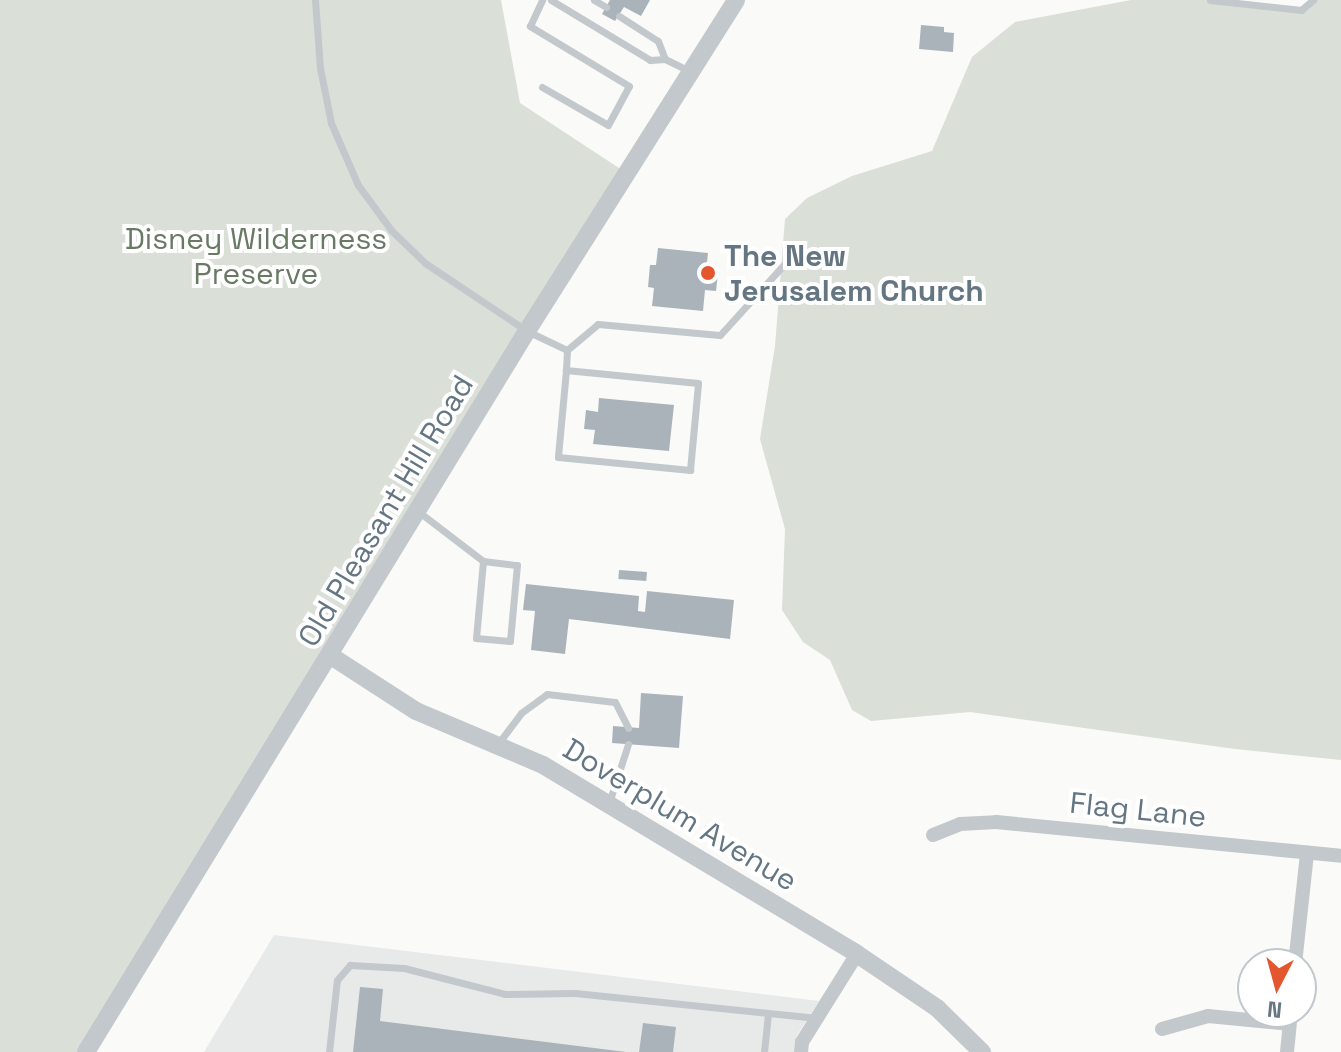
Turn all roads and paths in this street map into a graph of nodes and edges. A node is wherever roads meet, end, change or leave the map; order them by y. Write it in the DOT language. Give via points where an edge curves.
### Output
graph roads {
  1 [pos="315,0"];
  2 [pos="542,0"];
  3 [pos="551,0"];
  4 [pos="594,0"];
  5 [pos="736,0"];
  6 [pos="1210,0"];
  7 [pos="1313,0"];
  8 [pos="1235,1"];
  9 [pos="1273,3"];
  10 [pos="606,7"];
  11 [pos="619,16"];
  12 [pos="665,59"];
  13 [pos="692,72"];
  14 [pos="542,87"];
  15 [pos="787,261"];
  16 [pos="527,331"];
  17 [pos="567,350"];
  18 [pos="566,370"];
  19 [pos="419,512"];
  20 [pos="483,561"];
  21 [pos="331,656"];
  22 [pos="628,728"];
  23 [pos="628,744"];
  24 [pos="497,746"];
  25 [pos="609,805"];
  26 [pos="933,835"];
  27 [pos="1307,853"];
  28 [pos="1341,856"];
  29 [pos="1297,948"];
  30 [pos="857,954"];
  31 [pos="768,1015"];
  32 [pos="1237,1017"];
  33 [pos="817,1018"];
  34 [pos="1289,1028"];
  35 [pos="1162,1029"];
  36 [pos="86,1052"];
  37 [pos="329,1052"];
  38 [pos="764,1052"];
  39 [pos="801,1052"];
  40 [pos="982,1052"];
  41 [pos="1287,1052"];
  1 -- 16 [label="lane" via="331,123 358,185 391,230 425,263"];
  2 -- 14 [label="lane" via="530,26 629,86 608,125"];
  3 -- 12 [label="lane" via="650,60"];
  4 -- 10 [label="lane"];
  5 -- 13 [label="street, Old Pleasant Hill Road"];
  6 -- 8 [label="lane"];
  7 -- 9 [label="lane" via="1301,10"];
  8 -- 9 [label="lane"];
  11 -- 12 [label="lane" via="658,41"];
  12 -- 13 [label="lane"];
  13 -- 16 [label="street, Old Pleasant Hill Road"];
  15 -- 17 [label="lane" via="720,335 598,324"];
  16 -- 17 [label="lane"];
  16 -- 19 [label="street, Old Pleasant Hill Road"];
  17 -- 18 [label="lane"];
  18 -- 18 [label="lane" via="698,383 690,470 558,457"];
  19 -- 20 [label="lane"];
  19 -- 21 [label="street, Old Pleasant Hill Road"];
  20 -- 20 [label="lane" via="476,638 510,641 517,565"];
  21 -- 24 [label="street, Doverplum Avenue" via="416,711"];
  21 -- 36 [label="street, Old Pleasant Hill Road"];
  22 -- 24 [label="lane" via="615,702 547,694 521,713"];
  23 -- 25 [label="lane"];
  24 -- 25 [label="street, Doverplum Avenue" via="543,765"];
  25 -- 30 [label="street, Doverplum Avenue"];
  26 -- 27 [label="street, Flag Lane" via="960,824 996,822"];
  27 -- 28 [label="street, Flag Lane"];
  27 -- 29 [label="street"];
  30 -- 33 [label="street"];
  30 -- 40 [label="street, Doverplum Avenue" via="937,1008"];
  31 -- 33 [label="lane"];
  31 -- 37 [label="lane" via="575,993 505,994 404,968 350,965 337,980"];
  31 -- 38 [label="lane"];
  32 -- 35 [label="street" via="1208,1016"];
  33 -- 39 [label="street"];
  34 -- 41 [label="street"];
}
